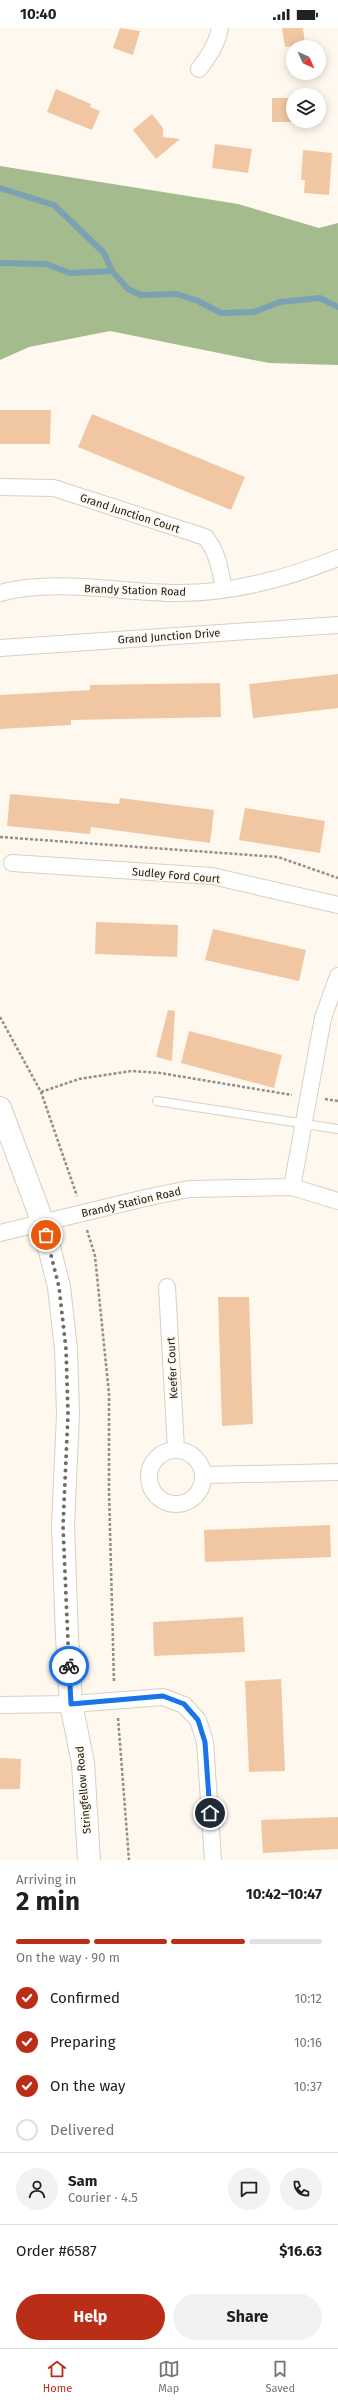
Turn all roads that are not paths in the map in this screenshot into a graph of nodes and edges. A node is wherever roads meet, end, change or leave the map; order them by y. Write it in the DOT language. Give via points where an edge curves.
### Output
graph roads {
  1 [pos="220,28"];
  2 [pos="200,69"];
  3 [pos="0,487"];
  4 [pos="338,558"];
  5 [pos="224,589"];
  6 [pos="0,593"];
  7 [pos="338,625"];
  8 [pos="0,648"];
  9 [pos="12,863"];
  10 [pos="338,905"];
  11 [pos="338,976"];
  12 [pos="157,1101"];
  13 [pos="0,1108"];
  14 [pos="304,1125"];
  15 [pos="338,1130"];
  16 [pos="292,1187"];
  17 [pos="338,1201"];
  18 [pos="43,1223"];
  19 [pos="0,1233"];
  20 [pos="167,1287"];
  21 [pos="176,1449"];
  22 [pos="338,1472"];
  23 [pos="204,1475"];
  24 [pos="71,1704"];
  25 [pos="0,1705"];
  26 [pos="89,1860"];
  27 [pos="213,1860"];
  1 -- 2 [label="street" via="212,50"];
  3 -- 5 [label="street, Grand Junction Court" via="54,488 205,537 212,545 219,562"];
  4 -- 5 [label="street, Brandy Station Road" via="280,579"];
  5 -- 6 [label="street, Brandy Station Road" via="180,593 63,586"];
  7 -- 8 [label="street, Grand Junction Drive"];
  9 -- 10 [label="street, Sudley Ford Court" via="212,876"];
  11 -- 14 [label="street" via="323,1018"];
  12 -- 14 [label="lane"];
  13 -- 18 [label="main road, Stringfellow Road"];
  14 -- 15 [label="lane"];
  14 -- 16 [label="street"];
  16 -- 17 [label="street, Brandy Station Road"];
  16 -- 18 [label="street, Brandy Station Road" via="189,1189"];
  18 -- 19 [label="street, Brandy Station Road"];
  18 -- 24 [label="main road, Stringfellow Road" via="59,1287 66,1349 68,1414 63,1526"];
  20 -- 21 [label="street, Keefer Court"];
  21 -- 23 [label="street" via="189,1452 198,1462"];
  21 -- 23 [label="street" via="161,1454 152,1464 148,1476 151,1489 158,1498 169,1504 182,1503 195,1497 202,1488"];
  22 -- 23 [label="street"];
  24 -- 25 [label="street"];
  24 -- 26 [label="main road, Stringfellow Road" via="83,1763"];
  24 -- 27 [label="street" via="163,1696 184,1704 198,1720 205,1742"];
}
